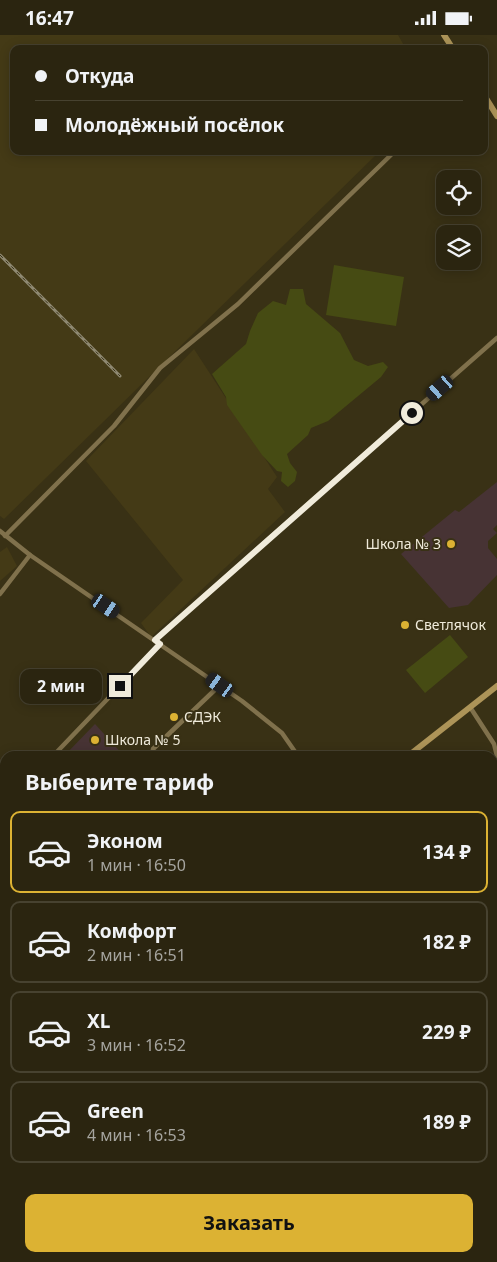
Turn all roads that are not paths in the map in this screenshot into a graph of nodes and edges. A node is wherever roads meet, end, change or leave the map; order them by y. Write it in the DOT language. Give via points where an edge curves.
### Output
graph roads {
  1 [pos="488,101"];
  2 [pos="497,116"];
  3 [pos="391,155"];
  4 [pos="497,338"];
  5 [pos="0,531"];
  6 [pos="5,536"];
  7 [pos="30,555"];
  8 [pos="0,594"];
  9 [pos="155,640"];
  10 [pos="160,644"];
  11 [pos="220,685"];
  12 [pos="497,686"];
  13 [pos="470,707"];
  14 [pos="58,751"];
  15 [pos="153,751"];
  16 [pos="295,751"];
  17 [pos="414,751"];
  18 [pos="496,751"];
  1 -- 2 [label="street"];
  3 -- 6 [label="street" via="238,304 160,369 114,426"];
  4 -- 9 [label="street"];
  5 -- 6 [label="street"];
  6 -- 7 [label="street"];
  7 -- 8 [label="street"];
  7 -- 9 [label="street"];
  9 -- 10 [label="street"];
  10 -- 11 [label="street"];
  10 -- 14 [label="street"];
  11 -- 15 [label="street"];
  11 -- 16 [label="street" via="282,733"];
  12 -- 13 [label="street"];
  13 -- 17 [label="street"];
  13 -- 18 [label="street"];
}
